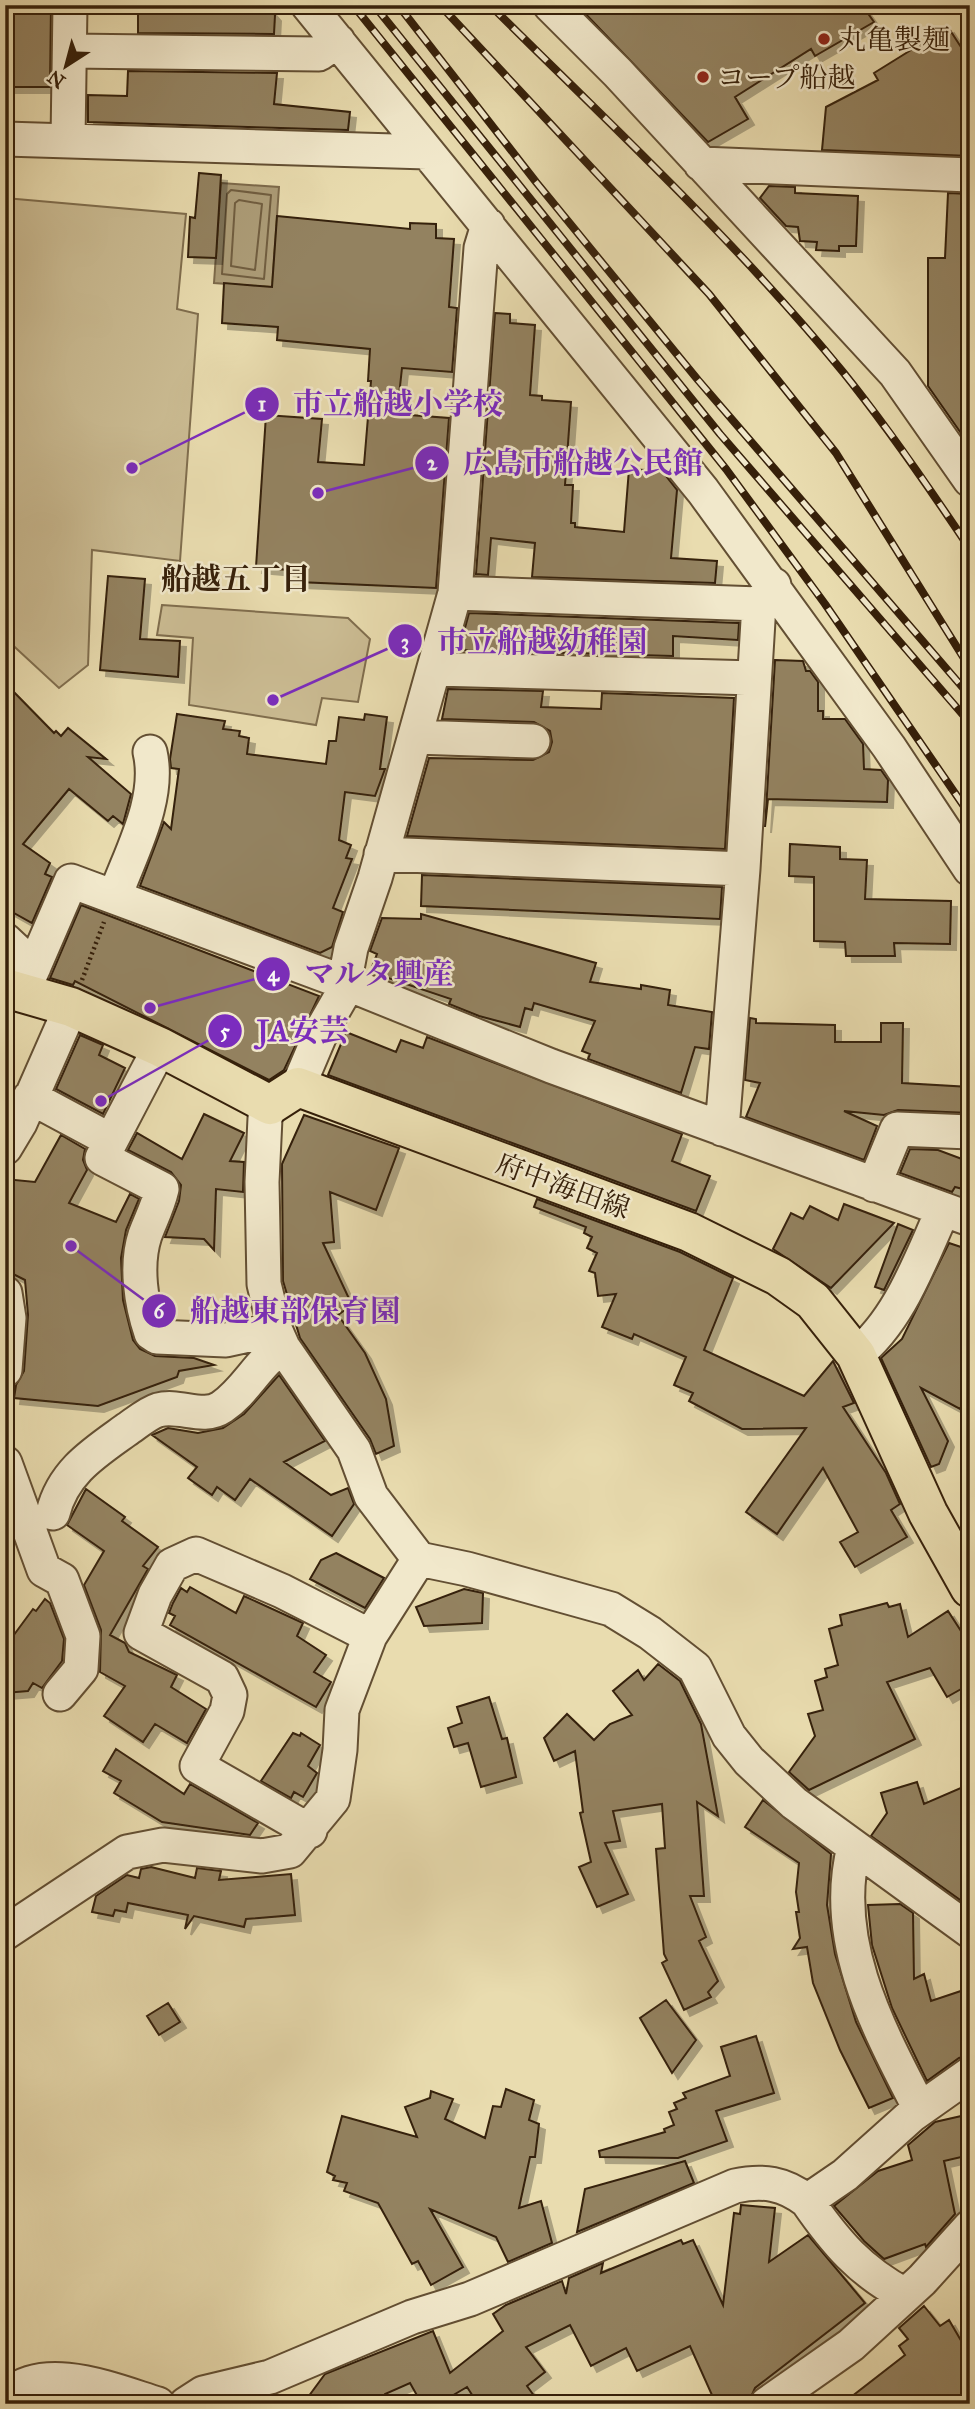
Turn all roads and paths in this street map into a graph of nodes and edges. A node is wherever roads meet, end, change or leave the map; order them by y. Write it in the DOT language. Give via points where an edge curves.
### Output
graph roads {
  1 [pos="70,5"];
  2 [pos="308,5"];
  3 [pos="550,5"];
  4 [pos="338,41"];
  5 [pos="70,51"];
  6 [pos="5,139"];
  7 [pos="68,140"];
  8 [pos="427,152"];
  9 [pos="701,164"];
  10 [pos="970,175"];
  11 [pos="488,225"];
  12 [pos="970,480"];
  13 [pos="455,593"];
  14 [pos="766,595"];
  15 [pos="435,669"];
  16 [pos="754,678"];
  17 [pos="415,737"];
  18 [pos="533,741"];
  19 [pos="150,752"];
  20 [pos="381,854"];
  21 [pos="743,869"];
  22 [pos="970,869"];
  23 [pos="115,896"];
  24 [pos="5,940"];
  25 [pos="21,982"];
  26 [pos="343,982"];
  27 [pos="71,1007"];
  28 [pos="160,1047"];
  29 [pos="284,1096"];
  30 [pos="30,1097"];
  31 [pos="722,1129"];
  32 [pos="970,1132"];
  33 [pos="110,1140"];
  34 [pos="5,1147"];
  35 [pos="874,1185"];
  36 [pos="957,1215"];
  37 [pos="5,1293"];
  38 [pos="279,1338"];
  39 [pos="856,1355"];
  40 [pos="5,1370"];
  41 [pos="5,1463"];
  42 [pos="53,1513"];
  43 [pos="419,1559"];
  44 [pos="970,1588"];
  45 [pos="370,1636"];
  46 [pos="60,1695"];
  47 [pos="310,1830"];
  48 [pos="854,1847"];
  49 [pos="970,1930"];
  50 [pos="5,1933"];
  51 [pos="970,2074"];
  52 [pos="920,2109"];
  53 [pos="807,2201"];
  54 [pos="970,2227"];
  55 [pos="956,2262"];
  56 [pos="905,2295"];
  57 [pos="5,2399"];
  58 [pos="158,2404"];
  59 [pos="186,2404"];
  60 [pos="767,2404"];
  1 -- 5 [label="street"];
  2 -- 4 [label="street"];
  3 -- 9 [label="street"];
  4 -- 5 [label="street" via="319,54"];
  4 -- 8 [label="street"];
  5 -- 7 [label="street"];
  6 -- 7 [label="street"];
  7 -- 8 [label="street"];
  8 -- 11 [label="street"];
  9 -- 10 [label="street"];
  9 -- 12 [label="street" via="895,373"];
  11 -- 13 [label="street" via="481,247"];
  11 -- 14 [label="street" via="703,491"];
  13 -- 14 [label="street"];
  13 -- 15 [label="street"];
  14 -- 16 [label="street"];
  14 -- 22 [label="street" via="889,747"];
  15 -- 16 [label="street"];
  15 -- 17 [label="street"];
  16 -- 21 [label="street"];
  17 -- 18 [label="street"];
  17 -- 20 [label="street"];
  19 -- 23 [label="street" via="152,788"];
  20 -- 21 [label="street"];
  20 -- 26 [label="street"];
  21 -- 31 [label="street"];
  23 -- 25 [label="street" via="71,881"];
  23 -- 26 [label="street"];
  23 -- 27 [label="path"];
  24 -- 25 [label="street"];
  25 -- 27 [label="main road, 府中海田線"];
  26 -- 29 [label="street" via="342,995"];
  26 -- 31 [label="street"];
  27 -- 28 [label="main road, 府中海田線"];
  27 -- 30 [label="street"];
  28 -- 29 [label="main road, 府中海田線"];
  28 -- 33 [label="street"];
  29 -- 38 [label="street" via="265,1118 262,1182 264,1284"];
  29 -- 39 [label="main road, 府中海田線" via="689,1233 778,1276 813,1301"];
  30 -- 33 [label="street"];
  30 -- 34 [label="street"];
  31 -- 35 [label="street"];
  32 -- 35 [label="street" via="897,1129"];
  33 -- 38 [label="street" via="102,1158 162,1189 145,1237 140,1272 150,1333 226,1340"];
  35 -- 36 [label="street"];
  36 -- 39 [label="street" via="876,1339"];
  37 -- 40 [label="street" via="9,1318"];
  38 -- 42 [label="street" via="247,1385 221,1408 208,1413 158,1410 84,1460 67,1480"];
  38 -- 43 [label="street" via="354,1450 371,1496"];
  39 -- 44 [label="main road, 府中海田線" via="928,1513"];
  41 -- 46 [label="street" via="44,1570 62,1580 83,1636 81,1669"];
  43 -- 45 [label="street"];
  43 -- 48 [label="street" via="611,1609 650,1633 695,1668 729,1736 749,1761 794,1803"];
  45 -- 47 [label="street" via="341,1710 332,1799"];
  45 -- 47 [label="street" via="196,1554 172,1564 141,1633 222,1678 230,1695 227,1711 197,1766"];
  47 -- 50 [label="street" via="290,1851 262,1856 163,1845 127,1852"];
  48 -- 49 [label="street"];
  48 -- 52 [label="street" via="848,1920 855,1958 877,2022"];
  51 -- 52 [label="street"];
  52 -- 53 [label="street" via="845,2175"];
  53 -- 56 [label="street" via="860,2268"];
  53 -- 59 [label="street" via="793,2190 771,2183 735,2186 470,2300 412,2318 270,2377 203,2393"];
  54 -- 55 [label="street"];
  55 -- 56 [label="street"];
  56 -- 60 [label="street" via="851,2345"];
  57 -- 58 [label="street" via="29,2382 62,2380"];
}
